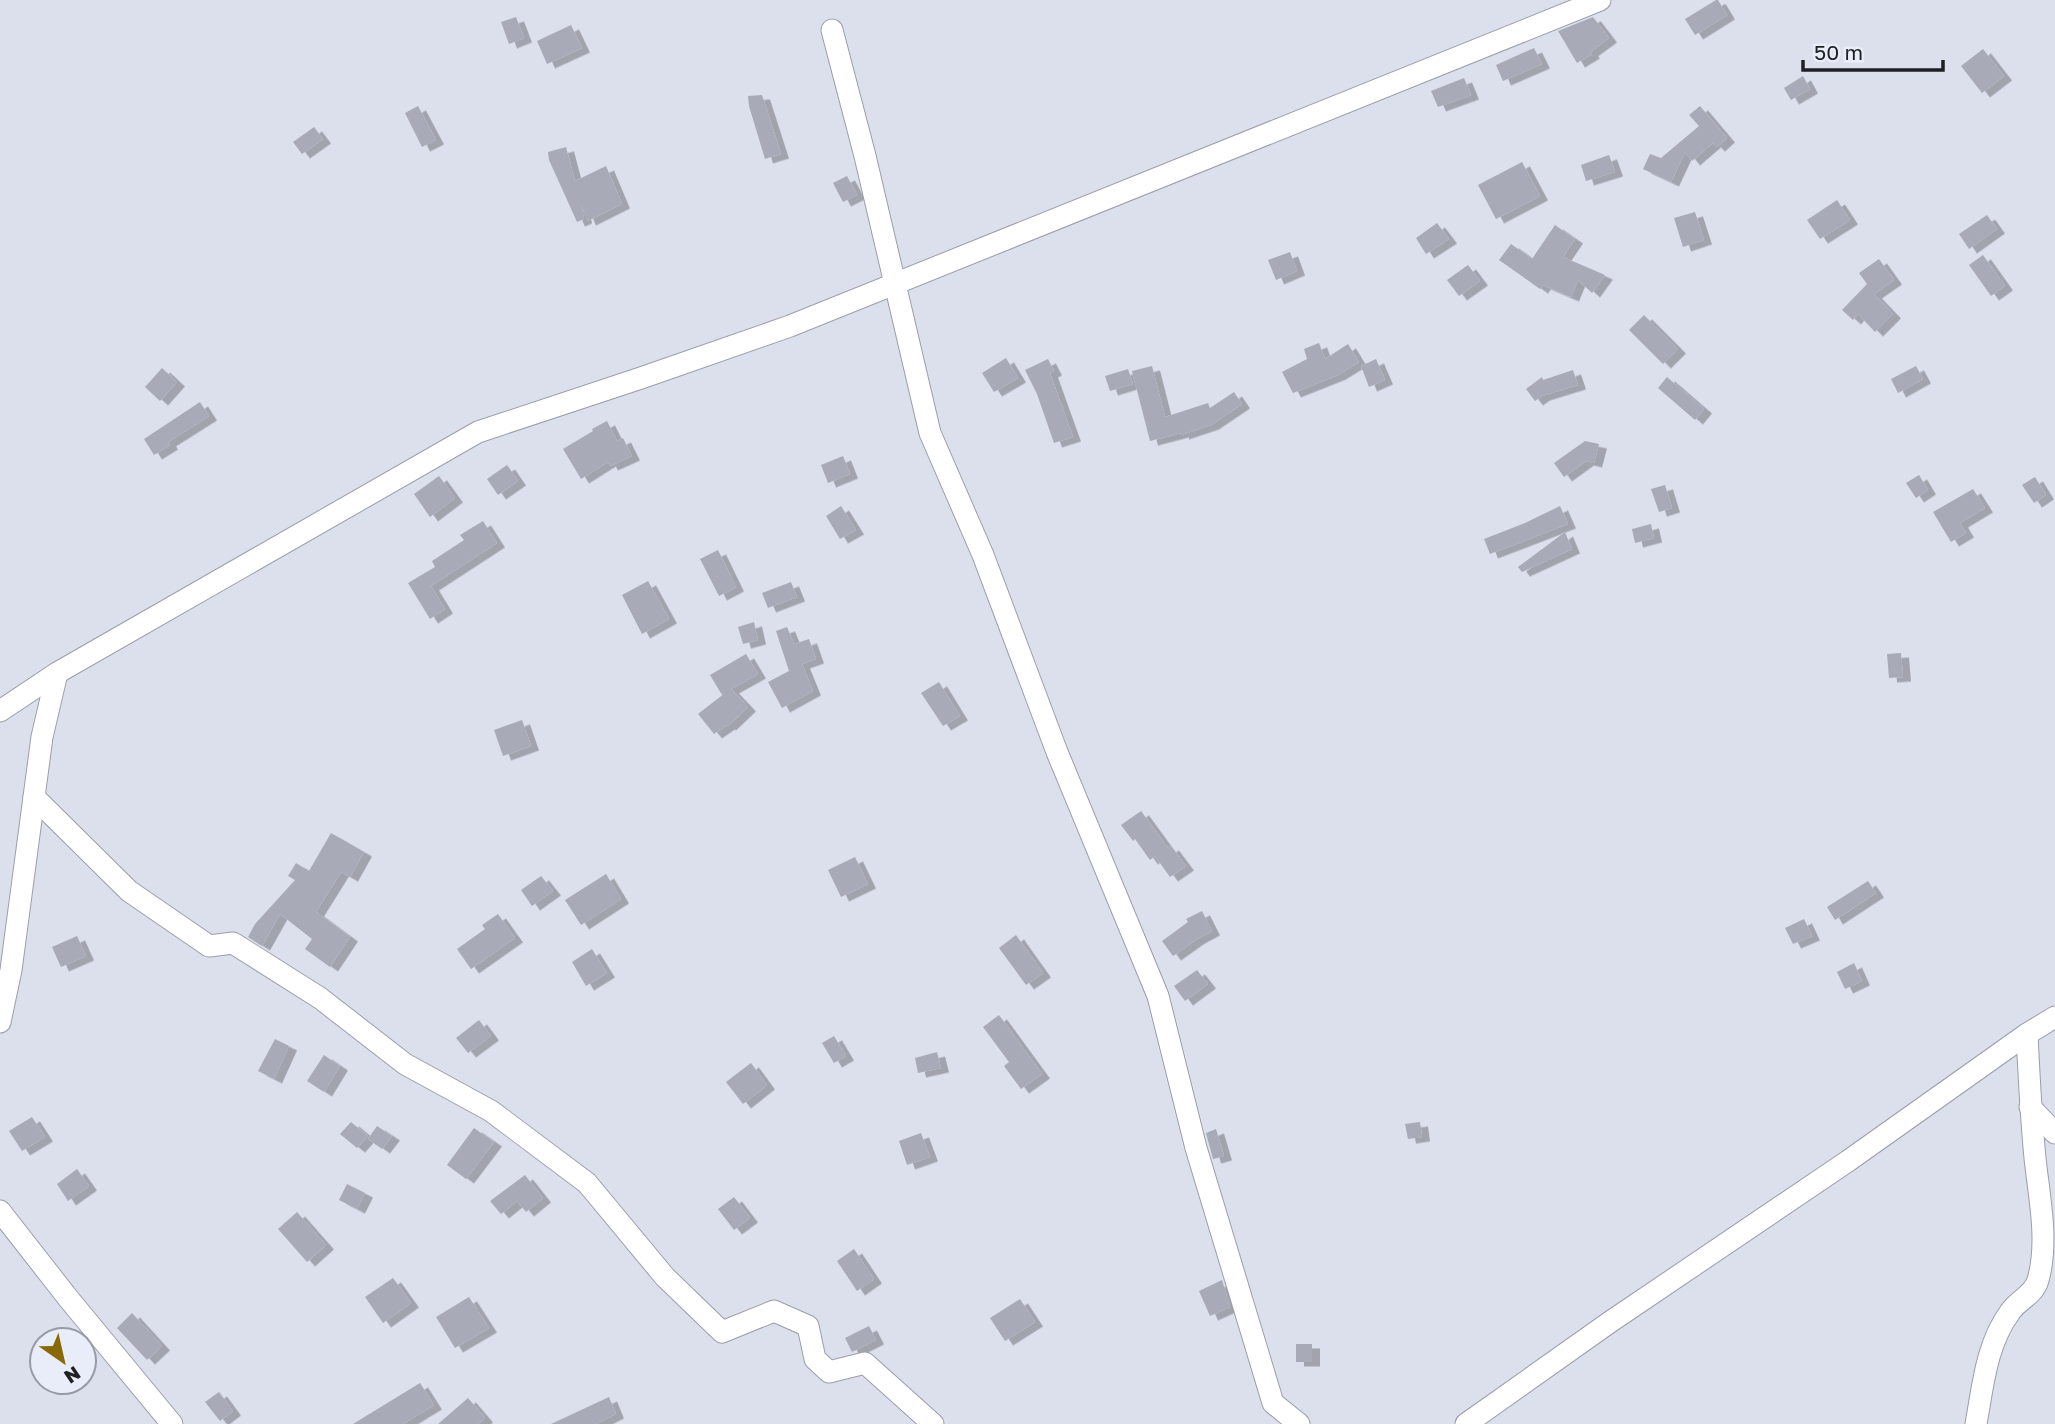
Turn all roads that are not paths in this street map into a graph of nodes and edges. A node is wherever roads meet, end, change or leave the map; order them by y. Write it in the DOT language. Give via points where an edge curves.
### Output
graph roads {
  1 [pos="1600,0"];
  2 [pos="832,30"];
  3 [pos="895,284"];
  4 [pos="57,673"];
  5 [pos="0,711"];
  6 [pos="34,797"];
  7 [pos="2055,1017"];
  8 [pos="0,1022"];
  9 [pos="2027,1034"];
  10 [pos="2030,1108"];
  11 [pos="2055,1133"];
  12 [pos="0,1211"];
  13 [pos="172,1424"];
  14 [pos="933,1424"];
  15 [pos="1299,1424"];
  16 [pos="1466,1424"];
  17 [pos="1976,1424"];
  1 -- 3 [label="street"];
  2 -- 3 [label="street"];
  3 -- 4 [label="street" via="778,330 478,432"];
  3 -- 15 [label="street" via="930,433 1158,996 1196,1148 1273,1403"];
  4 -- 5 [label="street"];
  4 -- 6 [label="street"];
  6 -- 8 [label="street"];
  6 -- 14 [label="street" via="129,891 209,946 233,943 320,998 405,1065 491,1111 587,1183 665,1276 722,1332 774,1311 808,1326 815,1359 829,1372 865,1363"];
  7 -- 9 [label="street"];
  9 -- 10 [label="street"];
  9 -- 16 [label="street"];
  10 -- 11 [label="street"];
  10 -- 17 [label="street" via="2043,1247 2037,1283 2010,1311 1994,1341"];
  12 -- 13 [label="street"];
}
